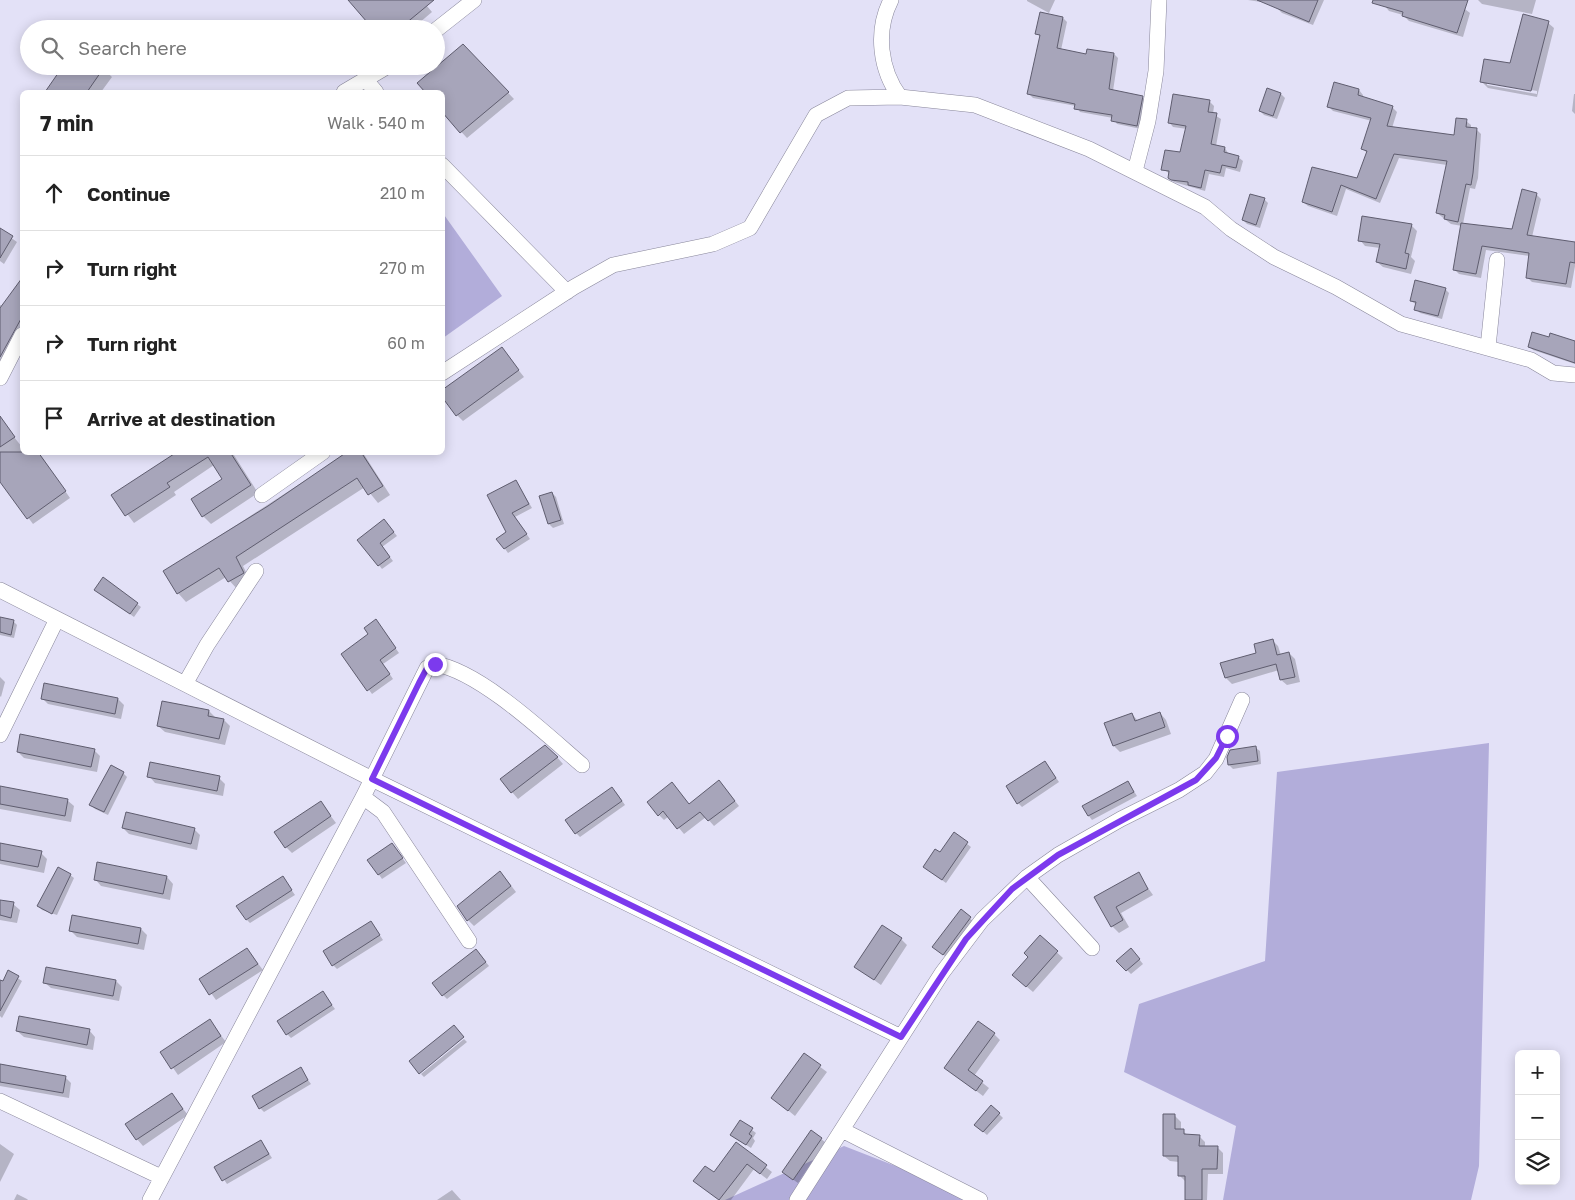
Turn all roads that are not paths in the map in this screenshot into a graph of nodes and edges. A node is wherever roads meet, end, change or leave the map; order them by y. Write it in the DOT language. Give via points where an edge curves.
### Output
graph roads {
  1 [pos="474,0"];
  2 [pos="891,0"];
  3 [pos="1159,0"];
  4 [pos="445,23"];
  5 [pos="374,75"];
  6 [pos="366,80"];
  7 [pos="348,90"];
  8 [pos="374,90"];
  9 [pos="900,97"];
  10 [pos="445,167"];
  11 [pos="1135,171"];
  12 [pos="1497,260"];
  13 [pos="567,292"];
  14 [pos="20,339"];
  15 [pos="1488,347"];
  16 [pos="445,371"];
  17 [pos="1575,375"];
  18 [pos="0,378"];
  19 [pos="319,455"];
  20 [pos="262,495"];
  21 [pos="256,571"];
  22 [pos="0,590"];
  23 [pos="57,620"];
  24 [pos="185,684"];
  25 [pos="1242,700"];
  26 [pos="0,735"];
  27 [pos="582,765"];
  28 [pos="372,779"];
  29 [pos="363,797"];
  30 [pos="1026,877"];
  31 [pos="469,941"];
  32 [pos="1092,948"];
  33 [pos="901,1037"];
  34 [pos="0,1100"];
  35 [pos="842,1130"];
  36 [pos="161,1177"];
  37 [pos="150,1200"];
  38 [pos="797,1200"];
  39 [pos="980,1200"];
  1 -- 4 [label="street"];
  2 -- 9 [label="street" via="884,18 882,42 886,71"];
  3 -- 11 [label="street" via="1156,71"];
  5 -- 6 [label="street"];
  6 -- 7 [label="street"];
  6 -- 8 [label="street"];
  9 -- 11 [label="street" via="975,105 1089,149"];
  9 -- 13 [label="street" via="848,98 816,115 750,228 714,244 613,265"];
  10 -- 13 [label="street"];
  11 -- 15 [label="street" via="1205,207 1231,229 1274,257 1401,324"];
  12 -- 15 [label="street"];
  13 -- 16 [label="street"];
  14 -- 18 [label="street"];
  15 -- 17 [label="street" via="1531,360 1553,372"];
  19 -- 20 [label="street"];
  21 -- 24 [label="street"];
  22 -- 23 [label="street"];
  23 -- 24 [label="street"];
  23 -- 26 [label="street"];
  24 -- 28 [label="street"];
  25 -- 30 [label="street" via="1216,758 1205,773 1058,855"];
  27 -- 28 [label="street" via="503,700 462,673 435,664 427,668"];
  28 -- 29 [label="street"];
  28 -- 33 [label="street"];
  29 -- 31 [label="street" via="383,812"];
  29 -- 36 [label="street"];
  30 -- 32 [label="street"];
  30 -- 33 [label="street" via="999,901 966,939"];
  33 -- 35 [label="street"];
  34 -- 36 [label="street"];
  35 -- 38 [label="street"];
  35 -- 39 [label="street"];
  36 -- 37 [label="street"];
}
